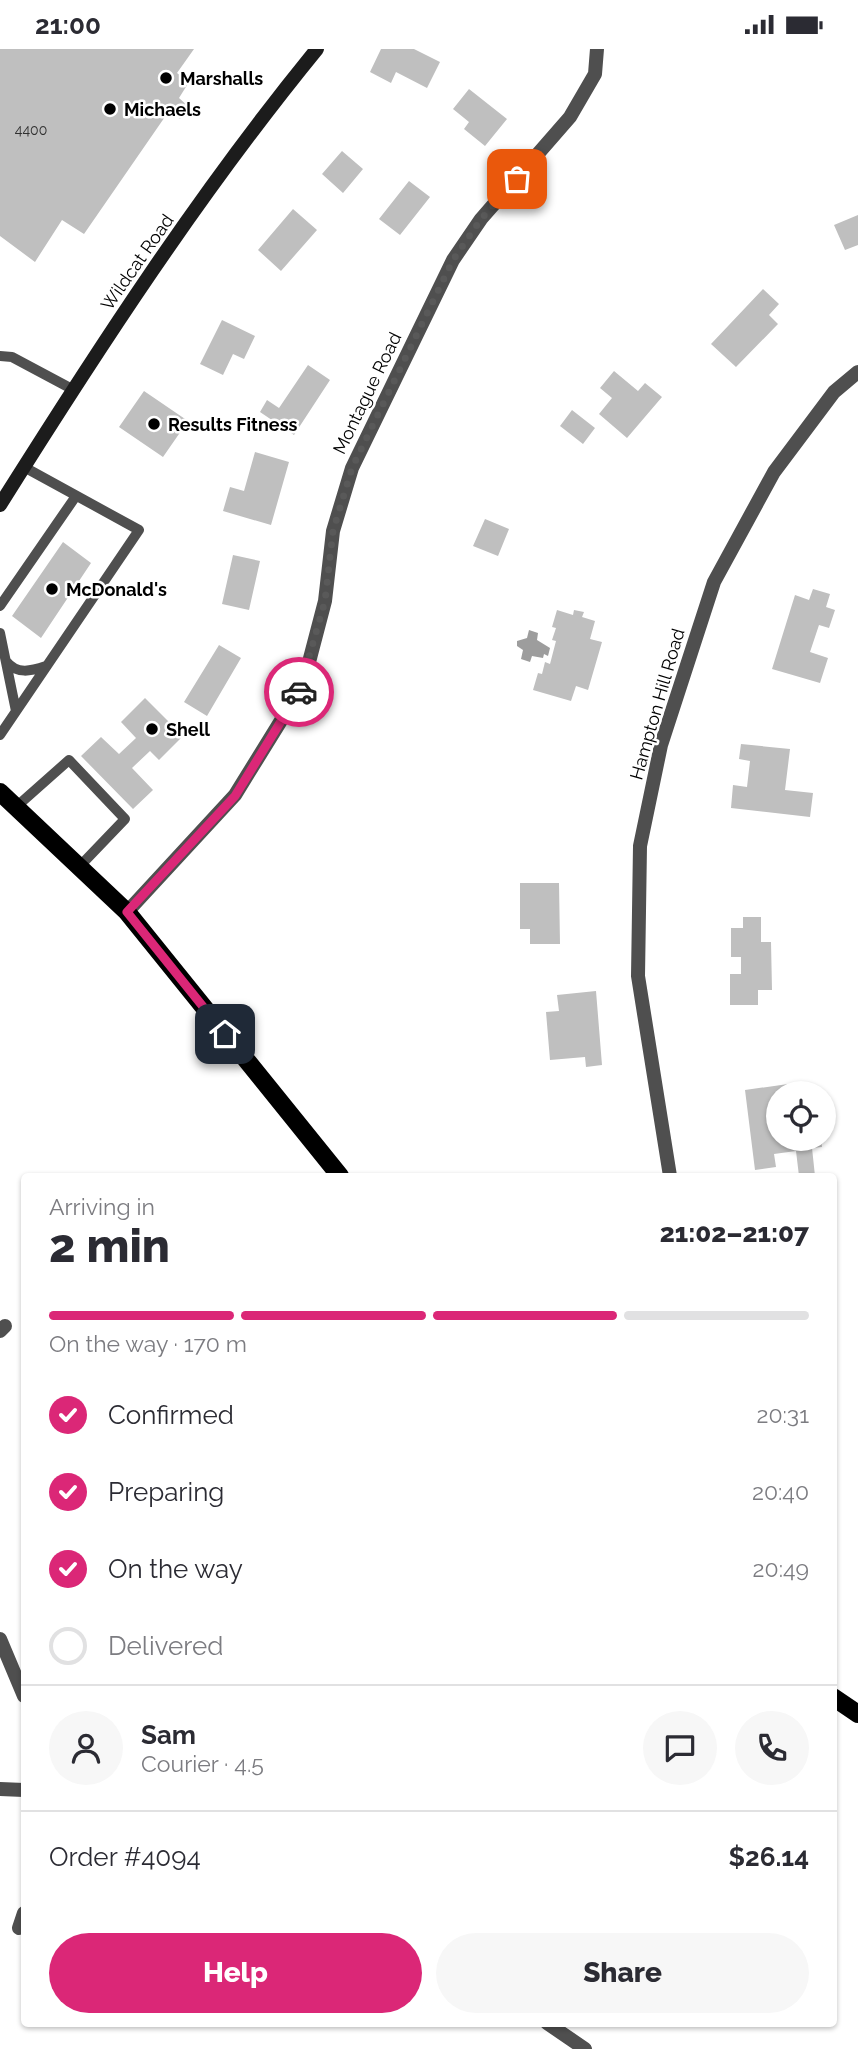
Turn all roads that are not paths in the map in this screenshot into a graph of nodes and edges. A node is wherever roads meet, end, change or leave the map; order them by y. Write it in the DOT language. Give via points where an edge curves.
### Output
graph roads {
  1 [pos="317,49"];
  2 [pos="597,49"];
  3 [pos="0,356"];
  4 [pos="858,372"];
  5 [pos="72,389"];
  6 [pos="24,467"];
  7 [pos="76,496"];
  8 [pos="0,505"];
  9 [pos="0,606"];
  10 [pos="0,633"];
  11 [pos="6,660"];
  12 [pos="47,666"];
  13 [pos="16,711"];
  14 [pos="0,735"];
  15 [pos="0,792"];
  16 [pos="16,807"];
  17 [pos="79,867"];
  18 [pos="127,912"];
  19 [pos="338,1173"];
  20 [pos="670,1173"];
  21 [pos="0,1639"];
  22 [pos="21,1689"];
  23 [pos="837,1700"];
  24 [pos="858,1714"];
  25 [pos="0,1789"];
  26 [pos="21,1790"];
  27 [pos="21,1922"];
  28 [pos="19,1928"];
  29 [pos="553,2027"];
  30 [pos="585,2049"];
  1 -- 5 [label="main road, Wildcat Road" via="212,188"];
  2 -- 18 [label="street, Montague Road" via="595,74 570,117 481,219 453,260 352,468 333,531 325,601 303,685 235,796"];
  3 -- 5 [label="lane" via="12,357"];
  4 -- 20 [label="street, Hampton Hill Road" via="834,392 774,472 714,582 662,745 640,846 638,976"];
  5 -- 6 [label="main road, Wildcat Road"];
  6 -- 7 [label="lane"];
  6 -- 8 [label="main road, Wildcat Road"];
  7 -- 9 [label="lane"];
  7 -- 12 [label="lane" via="139,530"];
  10 -- 11 [label="lane"];
  11 -- 12 [label="lane" via="21,671"];
  11 -- 13 [label="lane"];
  12 -- 13 [label="lane"];
  13 -- 14 [label="lane"];
  15 -- 16 [label="main road"];
  16 -- 17 [label="main road"];
  16 -- 17 [label="lane" via="69,760 125,818"];
  17 -- 18 [label="main road"];
  18 -- 19 [label="main road"];
  21 -- 22 [label="street"];
  23 -- 24 [label="main road"];
  25 -- 26 [label="street"];
  27 -- 28 [label="street"];
  29 -- 30 [label="street"];
}
